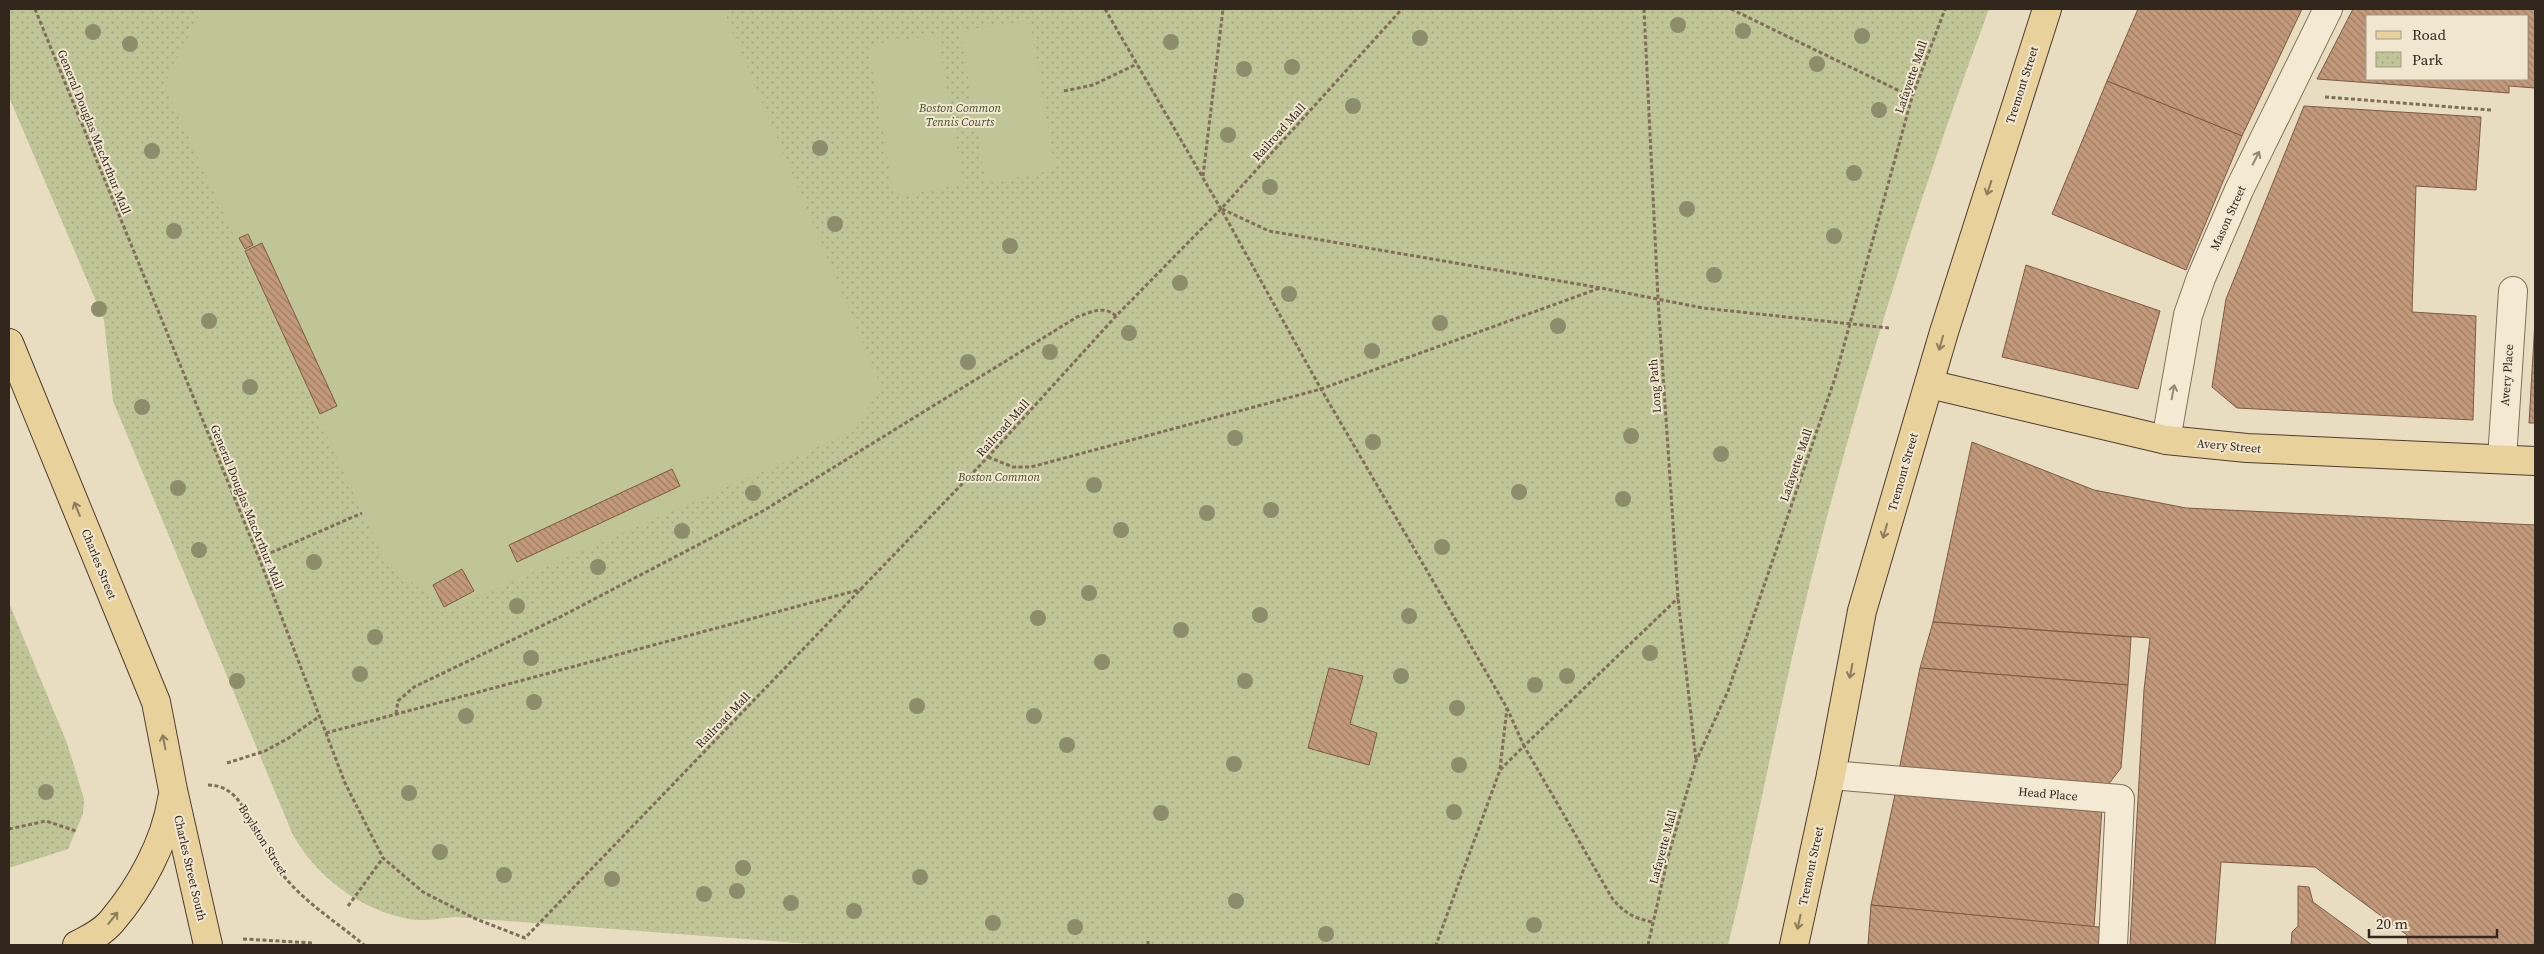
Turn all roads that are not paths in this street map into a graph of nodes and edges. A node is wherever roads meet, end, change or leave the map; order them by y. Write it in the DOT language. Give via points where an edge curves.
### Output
graph roads {
  1 [pos="2047,9"];
  2 [pos="2328,9"];
  3 [pos="2513,291"];
  4 [pos="9,343"];
  5 [pos="1929,384"];
  6 [pos="2166,440"];
  7 [pos="2502,460"];
  8 [pos="2535,461"];
  9 [pos="1831,775"];
  10 [pos="173,790"];
  11 [pos="77,945"];
  12 [pos="208,945"];
  13 [pos="1794,945"];
  14 [pos="2113,945"];
  1 -- 5 [label="main road, Tremont Street, one-way"];
  6 -- 2 [label="street, Mason Street, one-way" via="2188,315 2200,278 2239,190"];
  3 -- 7 [label="street, Avery Place"];
  10 -- 4 [label="main road, Charles Street, one-way" via="156,702"];
  5 -- 6 [label="main road, Avery Street"];
  5 -- 9 [label="main road, Tremont Street, one-way" via="1862,611"];
  6 -- 7 [label="main road, Avery Street" via="2247,448"];
  7 -- 8 [label="main road, Avery Street"];
  9 -- 13 [label="main road, Tremont Street, one-way"];
  9 -- 14 [label="street, Head Place" via="2120,799"];
  11 -- 10 [label="main road, one-way" via="111,923 139,882 162,840"];
  10 -- 12 [label="main road, Charles Street South"];
}
